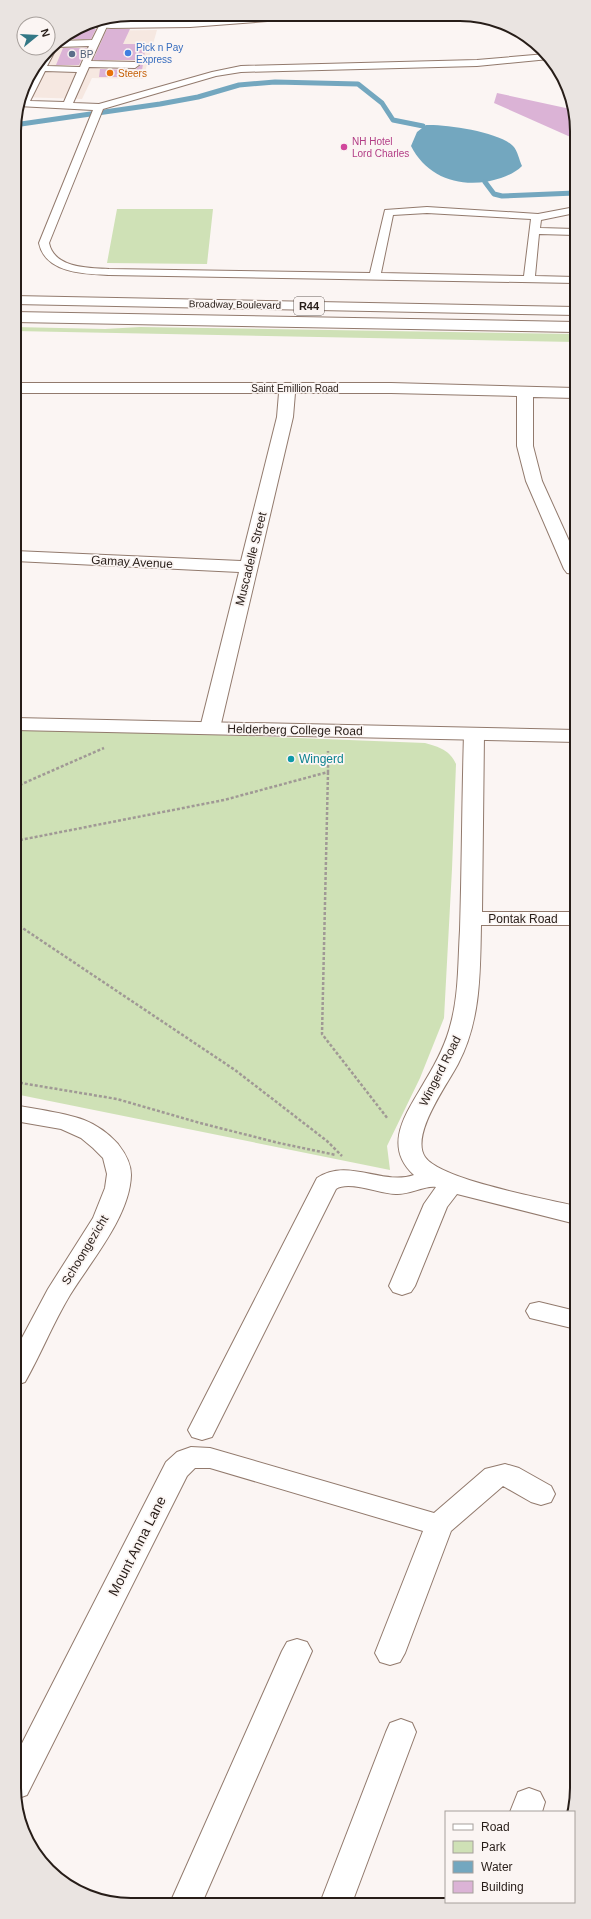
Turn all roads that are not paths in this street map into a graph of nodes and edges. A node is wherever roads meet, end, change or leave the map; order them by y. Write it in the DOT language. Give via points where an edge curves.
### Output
graph roads {
  1 [pos="245,21"];
  2 [pos="98,26"];
  3 [pos="103,27"];
  4 [pos="91,28"];
  5 [pos="64,44"];
  6 [pos="95,44"];
  7 [pos="542,57"];
  8 [pos="44,64"];
  9 [pos="135,65"];
  10 [pos="84,67"];
  11 [pos="42,68"];
  12 [pos="29,90"];
  13 [pos="25,103"];
  14 [pos="67,105"];
  15 [pos="99,107"];
  16 [pos="570,211"];
  17 [pos="536,218"];
  18 [pos="535,231"];
  19 [pos="570,232"];
  20 [pos="375,276"];
  21 [pos="529,279"];
  22 [pos="570,280"];
  23 [pos="21,300"];
  24 [pos="570,311"];
  25 [pos="21,317"];
  26 [pos="570,327"];
  27 [pos="21,388"];
  28 [pos="287,388"];
  29 [pos="525,392"];
  30 [pos="570,393"];
  31 [pos="21,556"];
  32 [pos="570,562"];
  33 [pos="249,567"];
  34 [pos="21,724"];
  35 [pos="210,728"];
  36 [pos="474,734"];
  37 [pos="570,736"];
  38 [pos="570,918"];
  39 [pos="471,919"];
  40 [pos="21,1114"];
  41 [pos="442,1181"];
  42 [pos="570,1213"];
  43 [pos="402,1286"];
  44 [pos="539,1311"];
  45 [pos="570,1319"];
  46 [pos="21,1365"];
  47 [pos="202,1430"];
  48 [pos="541,1494"];
  49 [pos="439,1525"];
  50 [pos="297,1651"];
  51 [pos="390,1652"];
  52 [pos="401,1732"];
  53 [pos="21,1776"];
  54 [pos="188,1898"];
  55 [pos="338,1898"];
  1 -- 3 [label="street" via="175,29"];
  2 -- 3 [label="street"];
  3 -- 4 [label="street"];
  3 -- 6 [label="lane"];
  5 -- 6 [label="lane"];
  6 -- 10 [label="lane"];
  7 -- 15 [label="lane" via="241,69"];
  8 -- 11 [label="lane"];
  9 -- 10 [label="lane"];
  10 -- 11 [label="lane"];
  10 -- 14 [label="lane"];
  11 -- 12 [label="lane"];
  13 -- 14 [label="lane"];
  14 -- 15 [label="lane"];
  15 -- 20 [label="lane" via="44,243 50,258 83,270 109,272"];
  16 -- 17 [label="lane"];
  17 -- 18 [label="lane"];
  17 -- 20 [label="lane" via="529,215 427,210 389,212"];
  18 -- 19 [label="lane"];
  18 -- 21 [label="lane"];
  20 -- 21 [label="lane"];
  21 -- 22 [label="lane"];
  23 -- 24 [label="street, Broadway Boulevard / R44"];
  25 -- 26 [label="street, Broadway Boulevard / R44"];
  27 -- 28 [label="street, Saint Emillion Road"];
  28 -- 29 [label="street, Saint Emillion Road"];
  28 -- 33 [label="street, Muscadelle Street" via="285,417"];
  29 -- 30 [label="street, Saint Emillion Road"];
  29 -- 32 [label="street" via="525,446 534,481"];
  31 -- 33 [label="street, Gamay Avenue"];
  33 -- 35 [label="street, Muscadelle Street"];
  34 -- 35 [label="street, Helderberg College Road"];
  35 -- 36 [label="street, Helderberg College Road"];
  36 -- 37 [label="street, Helderberg College Road"];
  36 -- 39 [label="street, Wingerd Road"];
  38 -- 39 [label="street, Pontak Road"];
  39 -- 41 [label="street, Wingerd Road" via="465,1012 459,1037 410,1134 410,1147 414,1158 423,1170"];
  40 -- 46 [label="street, Schoongezicht" via="83,1129 98,1138 110,1150 117,1162 119,1173 118,1186 103,1224 50,1307"];
  41 -- 42 [label="street"];
  41 -- 43 [label="street" via="436,1204"];
  41 -- 47 [label="street" via="399,1186 344,1177 335,1178 326,1184"];
  44 -- 45 [label="street"];
  48 -- 49 [label="street" via="509,1476 495,1477"];
  49 -- 51 [label="street"];
  49 -- 53 [label="street, Mount Anna Lane" via="210,1458 188,1458 180,1463"];
  50 -- 54 [label="street"];
  52 -- 55 [label="street"];
}
